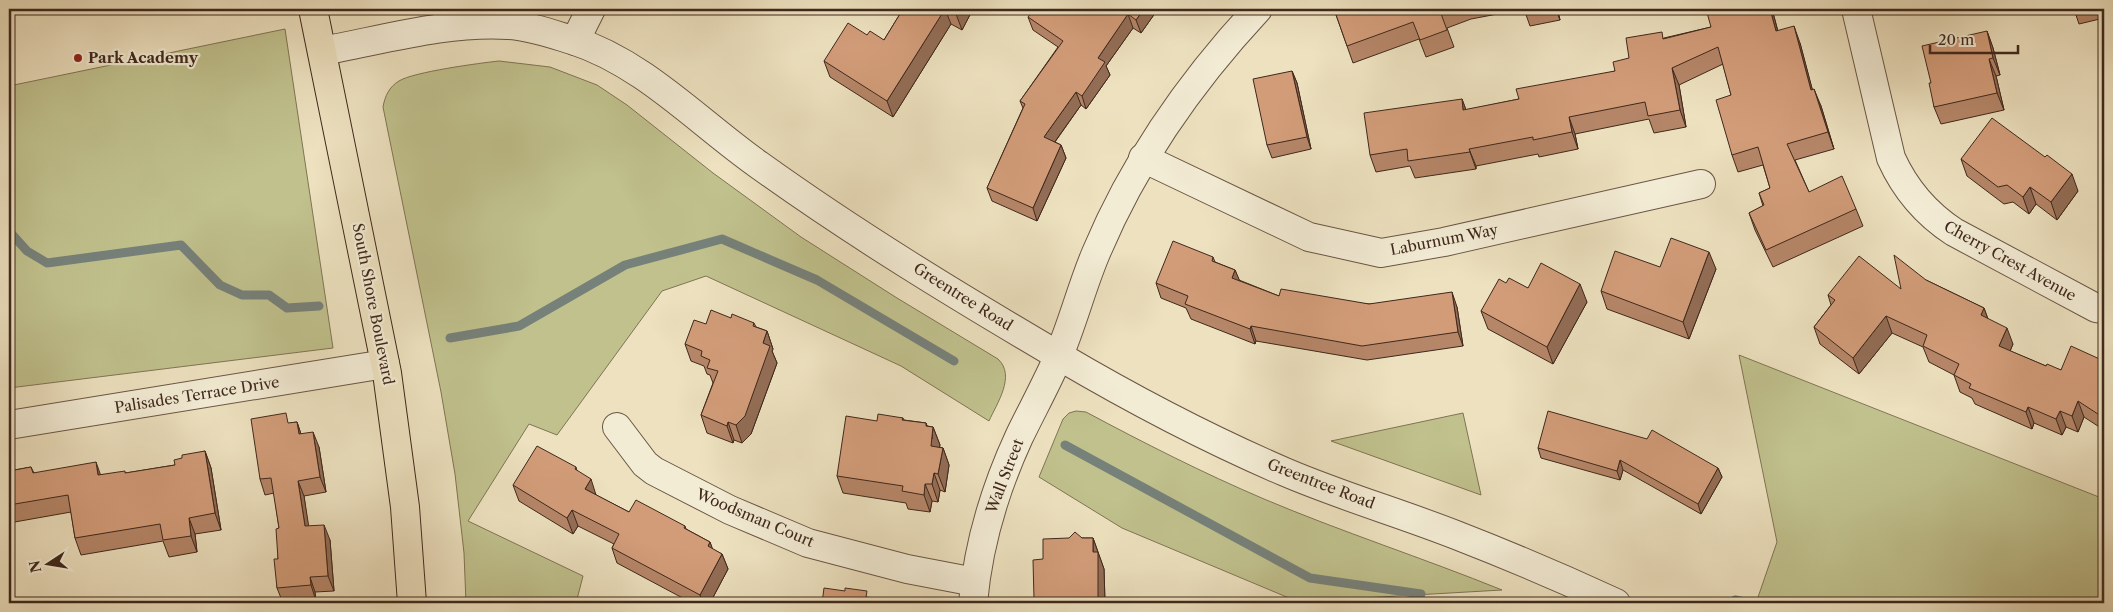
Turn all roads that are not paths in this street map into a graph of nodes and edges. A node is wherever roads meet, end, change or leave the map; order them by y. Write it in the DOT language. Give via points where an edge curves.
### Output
graph roads {
  1 [pos="313,9"];
  2 [pos="590,9"];
  3 [pos="1258,9"];
  4 [pos="1856,9"];
  5 [pos="575,41"];
  6 [pos="322,52"];
  7 [pos="1142,158"];
  8 [pos="1701,184"];
  9 [pos="2104,309"];
  10 [pos="1059,356"];
  11 [pos="385,364"];
  12 [pos="9,425"];
  13 [pos="616,427"];
  14 [pos="974,593"];
  15 [pos="412,603"];
  16 [pos="1616,603"];
  1 -- 6 [label="main road, South Shore Boulevard"];
  2 -- 5 [label="street"];
  3 -- 7 [label="street" via="1231,37"];
  4 -- 9 [label="street, Cherry Crest Avenue" via="1891,158 1911,194 1938,222 1954,232 2096,308"];
  5 -- 6 [label="street, Greentree Road" via="528,28 481,25 439,29"];
  5 -- 10 [label="street, Greentree Road" via="638,73 756,164 828,213"];
  6 -- 11 [label="main road, South Shore Boulevard"];
  7 -- 8 [label="street, Laburnum Way" via="1308,237 1381,253 1444,242"];
  7 -- 10 [label="street" via="1096,252"];
  10 -- 14 [label="street, Wall Street" via="999,485 989,515"];
  10 -- 16 [label="street, Greentree Road" via="1155,410 1287,473 1455,534"];
  11 -- 12 [label="street, Palisades Terrace Drive"];
  11 -- 15 [label="main road, South Shore Boulevard" via="405,507"];
  13 -- 14 [label="street, Woodsman Court" via="654,471 730,510 808,543 907,569"];
}
